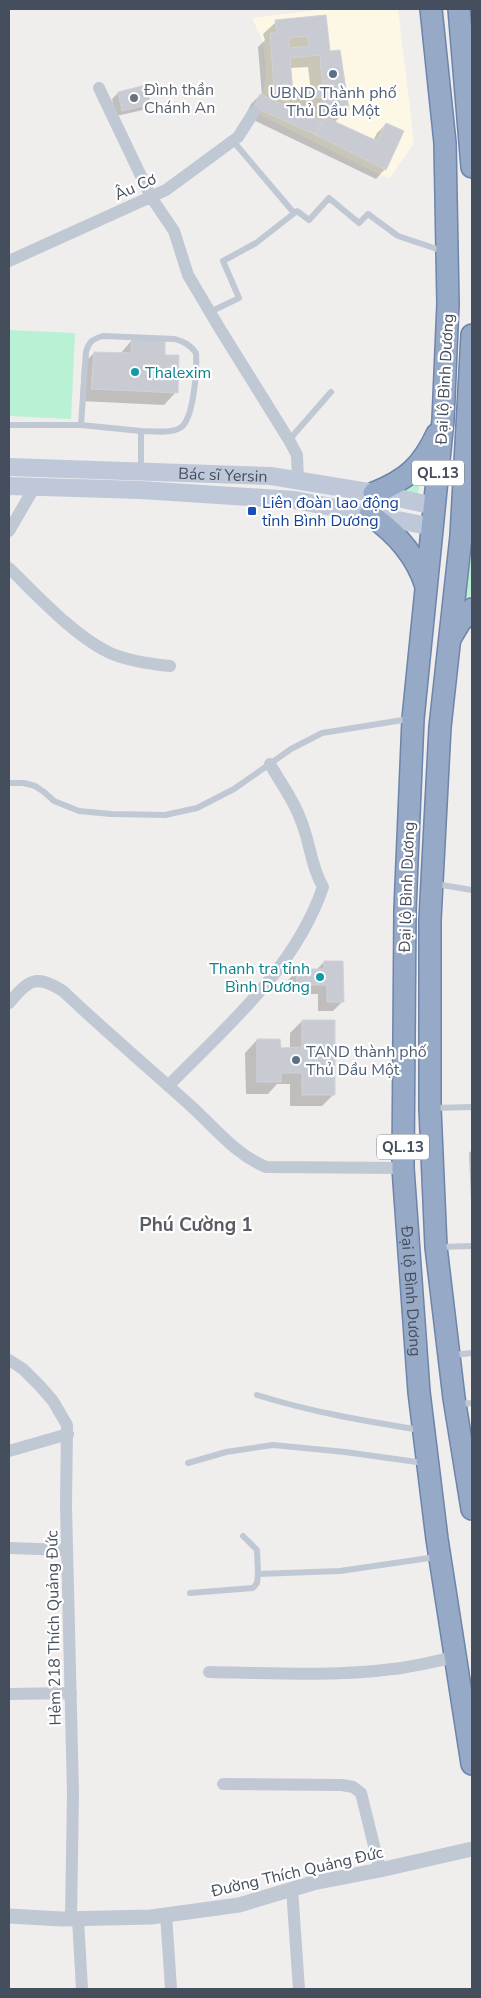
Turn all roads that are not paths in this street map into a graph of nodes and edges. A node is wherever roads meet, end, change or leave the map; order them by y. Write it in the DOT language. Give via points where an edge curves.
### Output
graph roads {
  1 [pos="431,9"];
  2 [pos="459,9"];
  3 [pos="99,88"];
  4 [pos="254,112"];
  5 [pos="233,140"];
  6 [pos="472,167"];
  7 [pos="151,197"];
  8 [pos="294,213"];
  9 [pos="449,254"];
  10 [pos="9,261"];
  11 [pos="210,312"];
  12 [pos="472,335"];
  13 [pos="331,392"];
  14 [pos="442,420"];
  15 [pos="467,424"];
  16 [pos="9,425"];
  17 [pos="81,425"];
  18 [pos="141,431"];
  19 [pos="290,440"];
  20 [pos="472,445"];
  21 [pos="9,467"];
  22 [pos="40,468"];
  23 [pos="141,471"];
  24 [pos="298,480"];
  25 [pos="9,486"];
  26 [pos="34,488"];
  27 [pos="141,490"];
  28 [pos="374,493"];
  29 [pos="434,506"];
  30 [pos="370,515"];
  31 [pos="433,527"];
  32 [pos="467,529"];
  33 [pos="9,531"];
  34 [pos="9,568"];
  35 [pos="426,588"];
  36 [pos="472,609"];
  37 [pos="449,641"];
  38 [pos="170,666"];
  39 [pos="412,719"];
  40 [pos="270,764"];
  41 [pos="9,783"];
  42 [pos="432,884"];
  43 [pos="472,890"];
  44 [pos="9,1004"];
  45 [pos="168,1086"];
  46 [pos="472,1107"];
  47 [pos="430,1108"];
  48 [pos="432,1167"];
  49 [pos="403,1168"];
  50 [pos="472,1246"];
  51 [pos="436,1247"];
  52 [pos="472,1353"];
  53 [pos="449,1355"];
  54 [pos="9,1360"];
  55 [pos="257,1395"];
  56 [pos="464,1404"];
  57 [pos="424,1431"];
  58 [pos="68,1434"];
  59 [pos="9,1451"];
  60 [pos="188,1463"];
  61 [pos="428,1464"];
  62 [pos="472,1509"];
  63 [pos="243,1536"];
  64 [pos="9,1548"];
  65 [pos="67,1550"];
  66 [pos="440,1557"];
  67 [pos="258,1574"];
  68 [pos="190,1593"];
  69 [pos="456,1657"];
  70 [pos="208,1672"];
  71 [pos="71,1693"];
  72 [pos="9,1694"];
  73 [pos="472,1764"];
  74 [pos="223,1784"];
  75 [pos="472,1849"];
  76 [pos="380,1870"];
  77 [pos="292,1889"];
  78 [pos="166,1914"];
  79 [pos="9,1916"];
  80 [pos="75,1919"];
  81 [pos="82,1989"];
  82 [pos="171,1989"];
  83 [pos="299,1989"];
  1 -- 9 [label="highway, Đại lộ Bình Dương / QL.13" via="445,142"];
  2 -- 6 [label="highway"];
  3 -- 7 [label="street"];
  4 -- 5 [label="street, Âu Cơ"];
  5 -- 7 [label="street, Âu Cơ" via="166,190"];
  5 -- 8 [label="lane"];
  7 -- 10 [label="street, Âu Cơ"];
  7 -- 11 [label="street" via="174,231 188,275"];
  8 -- 9 [label="lane" via="297,211 309,220 329,198 359,223 368,214 398,236"];
  8 -- 11 [label="lane" via="256,243 223,261 239,298"];
  9 -- 14 [label="highway, Đại lộ Bình Dương / QL.13"];
  11 -- 19 [label="street"];
  12 -- 15 [label="highway, Đại lộ Bình Dương / QL.13"];
  13 -- 19 [label="lane"];
  14 -- 28 [label="highway" via="418,466 400,482"];
  14 -- 29 [label="highway, Đại lộ Bình Dương / QL.13"];
  15 -- 20 [label="highway"];
  15 -- 32 [label="highway, Đại lộ Bình Dương / QL.13"];
  16 -- 17 [label="lane"];
  17 -- 18 [label="lane"];
  17 -- 18 [label="lane" via="86,352 94,338 183,341 191,346 197,360 187,422 172,430"];
  18 -- 23 [label="lane"];
  19 -- 24 [label="street" via="297,455"];
  21 -- 22 [label="main road, Bác sĩ Yersin"];
  22 -- 23 [label="main road, Bác sĩ Yersin"];
  22 -- 26 [label="main road"];
  23 -- 24 [label="main road, Bác sĩ Yersin"];
  23 -- 27 [label="main road"];
  24 -- 28 [label="main road, Bác sĩ Yersin"];
  25 -- 26 [label="main road, Bác sĩ Yersin"];
  26 -- 27 [label="main road, Bác sĩ Yersin"];
  26 -- 33 [label="street"];
  27 -- 30 [label="main road, Bác sĩ Yersin" via="295,500"];
  28 -- 29 [label="main road, Bác sĩ Yersin"];
  29 -- 31 [label="highway, Đại lộ Bình Dương / QL.13"];
  29 -- 32 [label="highway"];
  30 -- 31 [label="main road, Bác sĩ Yersin"];
  30 -- 35 [label="highway" via="401,542 420,570"];
  31 -- 32 [label="highway"];
  31 -- 35 [label="highway, Đại lộ Bình Dương / QL.13"];
  32 -- 37 [label="highway, Đại lộ Bình Dương / QL.13"];
  34 -- 38 [label="street" via="59,615 110,653"];
  35 -- 39 [label="highway, Đại lộ Bình Dương / QL.13"];
  36 -- 37 [label="highway"];
  37 -- 42 [label="highway, Đại lộ Bình Dương / QL.13" via="440,727"];
  39 -- 40 [label="lane" via="322,733"];
  39 -- 49 [label="highway, Đại lộ Bình Dương / QL.13" via="405,910"];
  40 -- 41 [label="lane" via="234,789 197,808 165,815 79,811 54,801 35,786"];
  40 -- 45 [label="street" via="300,817 316,875 324,887 312,918 277,973"];
  42 -- 43 [label="lane"];
  42 -- 47 [label="highway, Đại lộ Bình Dương / QL.13"];
  44 -- 45 [label="street" via="29,982 52,984"];
  45 -- 49 [label="street" via="230,1145 253,1162 266,1167"];
  46 -- 47 [label="lane"];
  47 -- 48 [label="highway, Đại lộ Bình Dương / QL.13"];
  48 -- 49 [label="highway"];
  48 -- 51 [label="highway, Đại lộ Bình Dương / QL.13"];
  49 -- 57 [label="highway, Đại lộ Bình Dương / QL.13"];
  50 -- 51 [label="lane"];
  51 -- 53 [label="highway, Đại lộ Bình Dương / QL.13"];
  52 -- 53 [label="lane"];
  53 -- 56 [label="highway, Đại lộ Bình Dương / QL.13"];
  54 -- 58 [label="street, Hẻm 218 Thích Quảng Đức" via="23,1369 53,1401"];
  55 -- 57 [label="lane" via="316,1412"];
  56 -- 62 [label="highway, Đại lộ Bình Dương / QL.13"];
  57 -- 61 [label="highway, Đại lộ Bình Dương / QL.13"];
  58 -- 59 [label="street"];
  58 -- 65 [label="street, Hẻm 218 Thích Quảng Đức"];
  60 -- 61 [label="lane" via="226,1452 273,1445"];
  61 -- 66 [label="highway, Đại lộ Bình Dương / QL.13"];
  63 -- 67 [label="lane" via="256,1550"];
  64 -- 65 [label="street"];
  65 -- 71 [label="street, Hẻm 218 Thích Quảng Đức"];
  66 -- 67 [label="lane" via="340,1571"];
  66 -- 69 [label="highway, Đại lộ Bình Dương / QL.13"];
  67 -- 68 [label="lane" via="253,1588"];
  69 -- 70 [label="street" via="376,1670 303,1674"];
  69 -- 73 [label="highway, Đại lộ Bình Dương / QL.13"];
  71 -- 72 [label="street"];
  71 -- 80 [label="street, Hẻm 218 Thích Quảng Đức"];
  74 -- 76 [label="street" via="353,1787 361,1793"];
  75 -- 76 [label="street, Đường Thích Quảng Đức"];
  76 -- 77 [label="street, Đường Thích Quảng Đức"];
  77 -- 78 [label="street, Đường Thích Quảng Đức" via="238,1905"];
  77 -- 83 [label="street"];
  78 -- 80 [label="street, Đường Thích Quảng Đức"];
  78 -- 82 [label="street"];
  79 -- 80 [label="street, Đường Thích Quảng Đức"];
  80 -- 81 [label="street, Hẻm 218 Thích Quảng Đức"];
}
